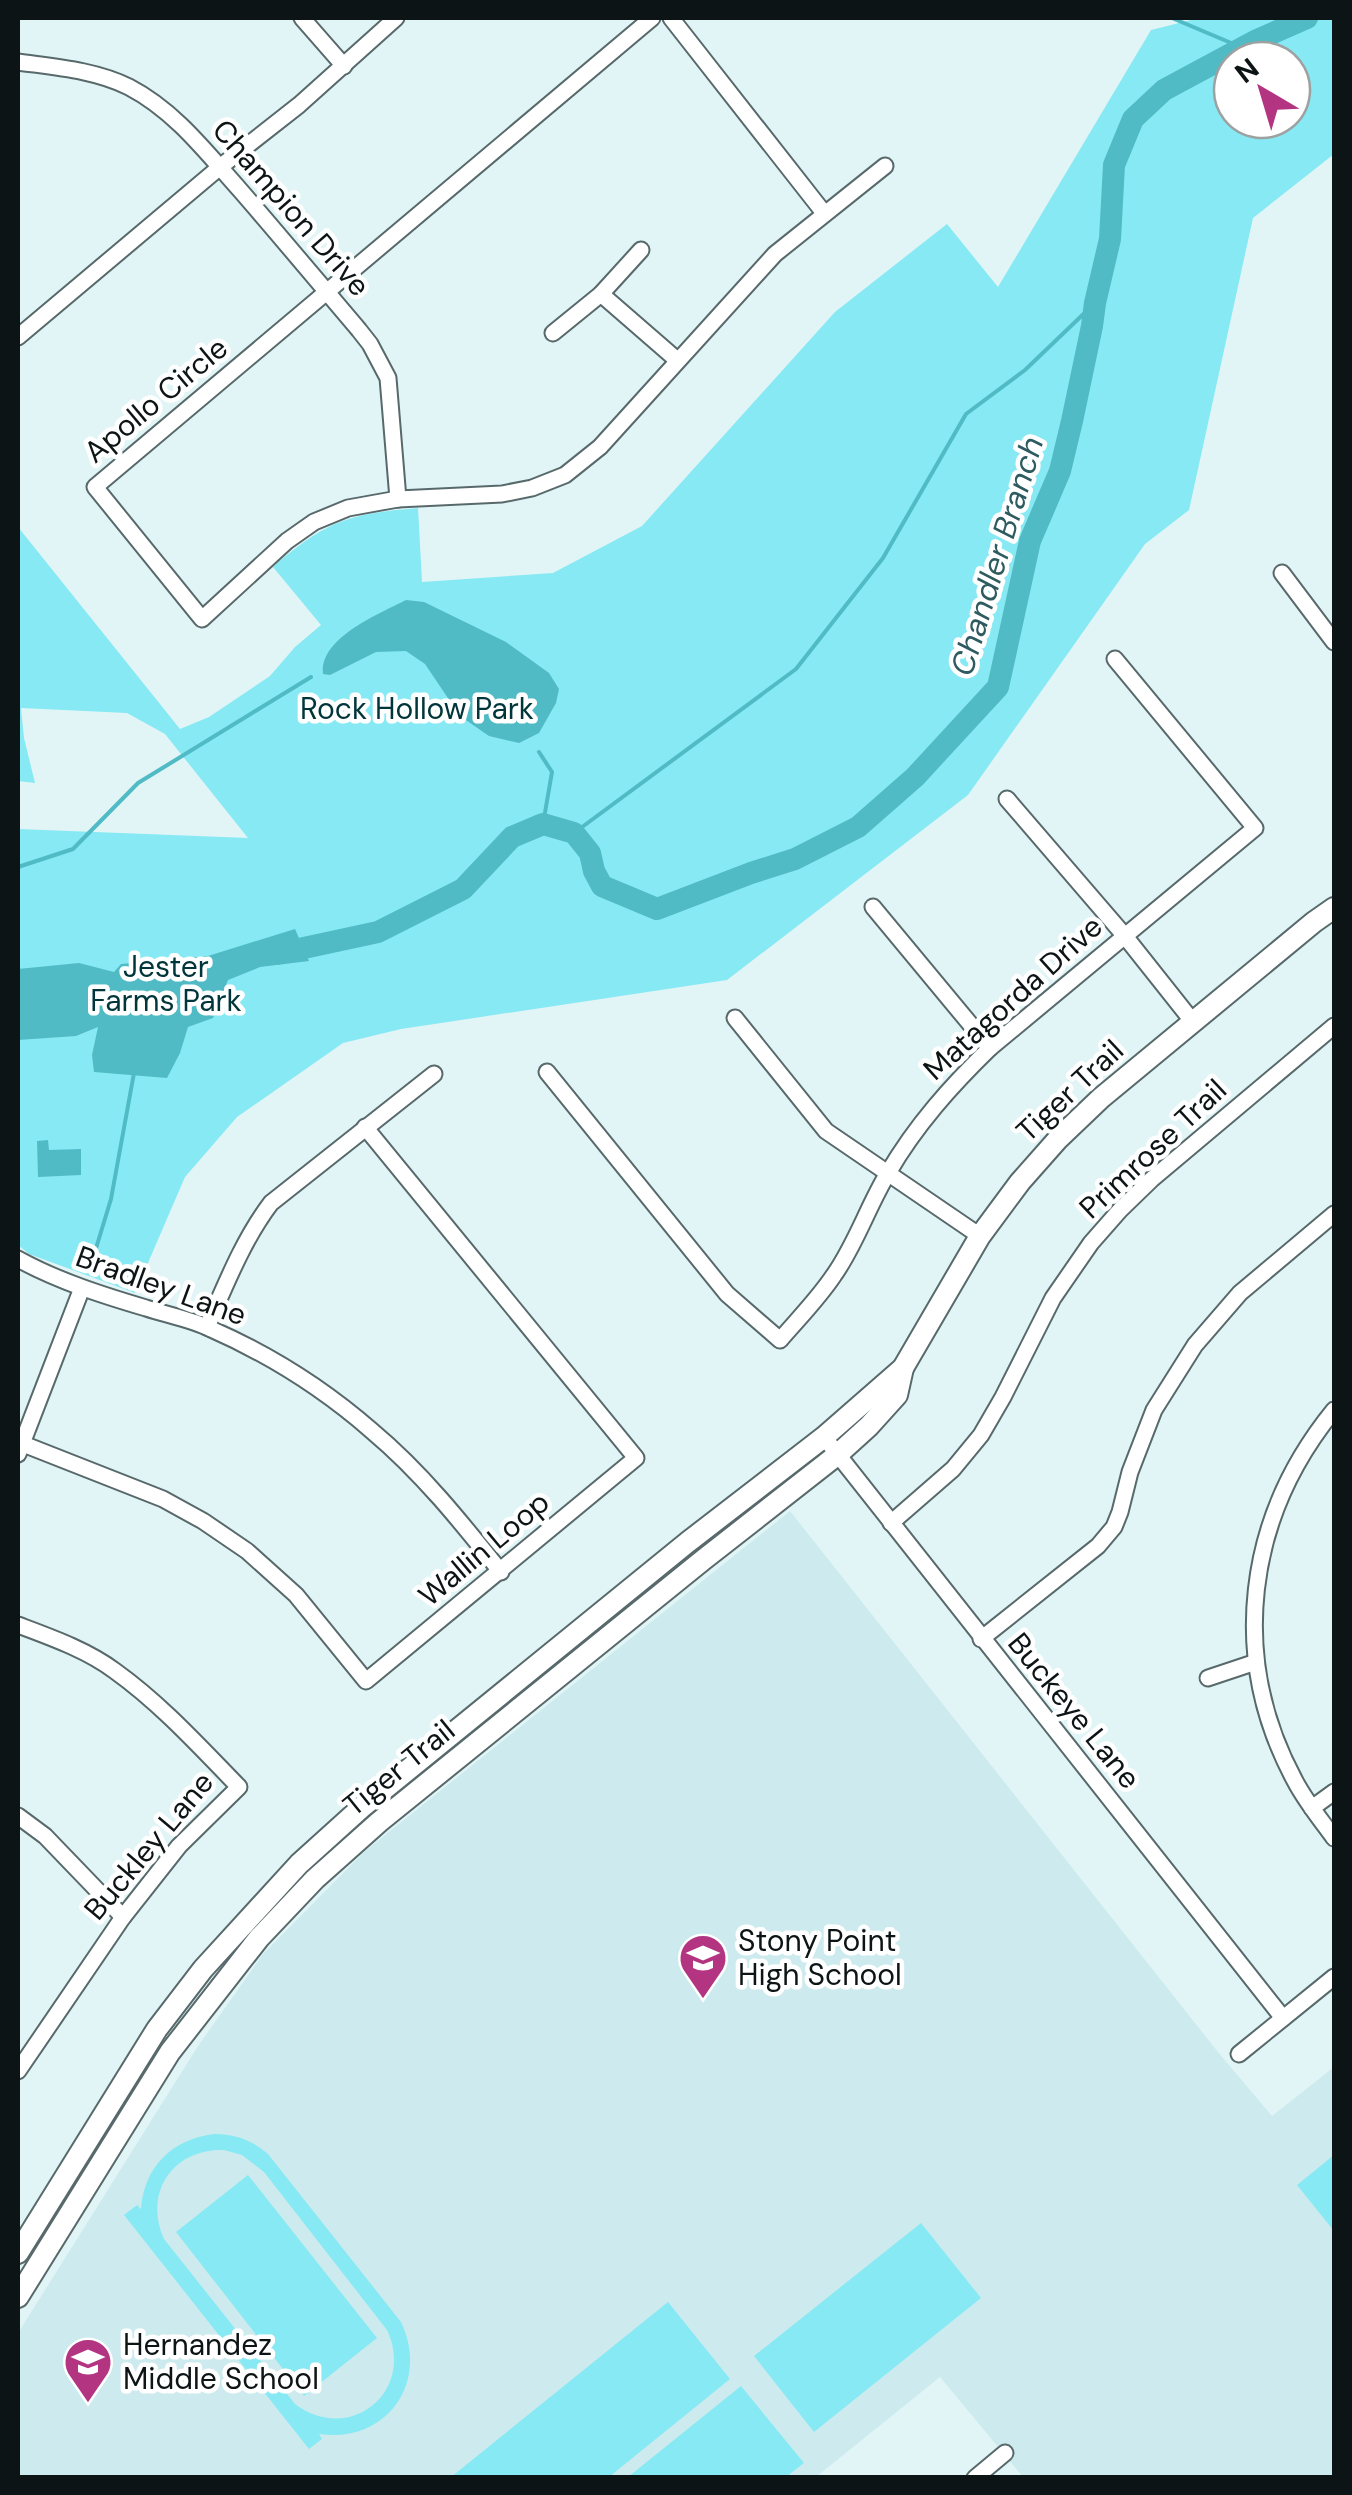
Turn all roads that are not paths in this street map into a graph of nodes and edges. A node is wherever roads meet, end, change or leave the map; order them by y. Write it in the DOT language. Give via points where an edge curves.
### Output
graph roads {
  1 [pos="302,18"];
  2 [pos="396,18"];
  3 [pos="652,18"];
  4 [pos="671,18"];
  5 [pos="18,62"];
  6 [pos="344,66"];
  7 [pos="885,166"];
  8 [pos="220,167"];
  9 [pos="824,214"];
  10 [pos="641,250"];
  11 [pos="327,292"];
  12 [pos="602,294"];
  13 [pos="553,333"];
  14 [pos="18,337"];
  15 [pos="677,360"];
  16 [pos="398,499"];
  17 [pos="1282,572"];
  18 [pos="1334,642"];
  19 [pos="1115,658"];
  20 [pos="1007,799"];
  21 [pos="874,907"];
  22 [pos="1334,908"];
  23 [pos="1124,935"];
  24 [pos="735,1018"];
  25 [pos="1193,1022"];
  26 [pos="1334,1026"];
  27 [pos="990,1048"];
  28 [pos="547,1072"];
  29 [pos="434,1074"];
  30 [pos="366,1127"];
  31 [pos="888,1173"];
  32 [pos="1334,1214"];
  33 [pos="980,1236"];
  34 [pos="18,1259"];
  35 [pos="82,1288"];
  36 [pos="207,1327"];
  37 [pos="903,1368"];
  38 [pos="1334,1410"];
  39 [pos="824,1437"];
  40 [pos="19,1446"];
  41 [pos="837,1456"];
  42 [pos="890,1522"];
  43 [pos="500,1572"];
  44 [pos="18,1625"];
  45 [pos="982,1639"];
  46 [pos="1256,1662"];
  47 [pos="1208,1678"];
  48 [pos="1334,1792"];
  49 [pos="1312,1808"];
  50 [pos="18,1816"];
  51 [pos="1334,1838"];
  52 [pos="123,1917"];
  53 [pos="1334,1977"];
  54 [pos="1283,2018"];
  55 [pos="1239,2054"];
  56 [pos="18,2071"];
  57 [pos="18,2253"];
  58 [pos="18,2296"];
  59 [pos="1005,2453"];
  60 [pos="975,2478"];
  1 -- 6 [label="street"];
  2 -- 6 [label="street"];
  3 -- 11 [label="street, Apollo Circle"];
  4 -- 9 [label="street"];
  5 -- 8 [label="street, Champion Drive" via="74,70 151,99"];
  6 -- 8 [label="street"];
  7 -- 9 [label="street, Apollo Circle"];
  8 -- 11 [label="street, Champion Drive"];
  8 -- 14 [label="street"];
  9 -- 15 [label="street, Apollo Circle" via="761,268"];
  10 -- 12 [label="street"];
  11 -- 16 [label="street, Champion Drive" via="388,378"];
  11 -- 16 [label="street, Apollo Circle" via="95,487 202,619 314,522"];
  12 -- 13 [label="street"];
  12 -- 15 [label="street"];
  15 -- 16 [label="street, Apollo Circle" via="600,447 565,474 502,494"];
  17 -- 18 [label="street"];
  19 -- 23 [label="street, Matagorda Drive" via="1255,828"];
  20 -- 23 [label="street"];
  21 -- 27 [label="street"];
  22 -- 25 [label="street, Tiger Trail"];
  23 -- 25 [label="street"];
  23 -- 27 [label="street, Matagorda Drive"];
  24 -- 31 [label="street" via="826,1131"];
  25 -- 33 [label="street, Tiger Trail" via="1058,1139"];
  26 -- 42 [label="street, Primrose Trail" via="1120,1210 1059,1288 981,1435 953,1469"];
  27 -- 31 [label="street, Matagorda Drive" via="927,1114"];
  28 -- 31 [label="street, Matagorda Drive" via="727,1294 780,1340 836,1272"];
  29 -- 30 [label="street"];
  30 -- 36 [label="street" via="270,1203"];
  30 -- 43 [label="street, Wallin Loop" via="636,1458"];
  31 -- 33 [label="street"];
  32 -- 45 [label="street" via="1240,1293 1195,1345 1154,1410 1109,1534"];
  33 -- 37 [label="street, Tiger Trail"];
  34 -- 35 [label="street, Bradley Lane"];
  35 -- 36 [label="street, Bradley Lane"];
  35 -- 40 [label="street"];
  36 -- 43 [label="street, Bradley Lane" via="318,1390 372,1430"];
  37 -- 39 [label="street, Tiger Trail"];
  37 -- 41 [label="street, Tiger Trail" via="897,1394"];
  38 -- 46 [label="street" via="1289,1476 1266,1539 1255,1604"];
  39 -- 41 [label="street, Buckeye Lane"];
  39 -- 57 [label="street, Tiger Trail" via="299,1864 202,1969 157,2029"];
  40 -- 43 [label="street, Wallin Loop" via="203,1520 296,1594 366,1681"];
  41 -- 42 [label="street, Buckeye Lane"];
  41 -- 58 [label="street, Tiger Trail" via="314,1880 170,2052"];
  42 -- 45 [label="street, Buckeye Lane"];
  44 -- 52 [label="street, Buckley Lane" via="112,1668 239,1787 179,1846"];
  45 -- 54 [label="street, Buckeye Lane"];
  46 -- 47 [label="street"];
  46 -- 49 [label="street" via="1271,1726"];
  48 -- 49 [label="street"];
  49 -- 51 [label="street"];
  50 -- 52 [label="street"];
  52 -- 56 [label="street, Buckley Lane"];
  53 -- 54 [label="street"];
  54 -- 55 [label="street"];
  59 -- 60 [label="street"];
}
